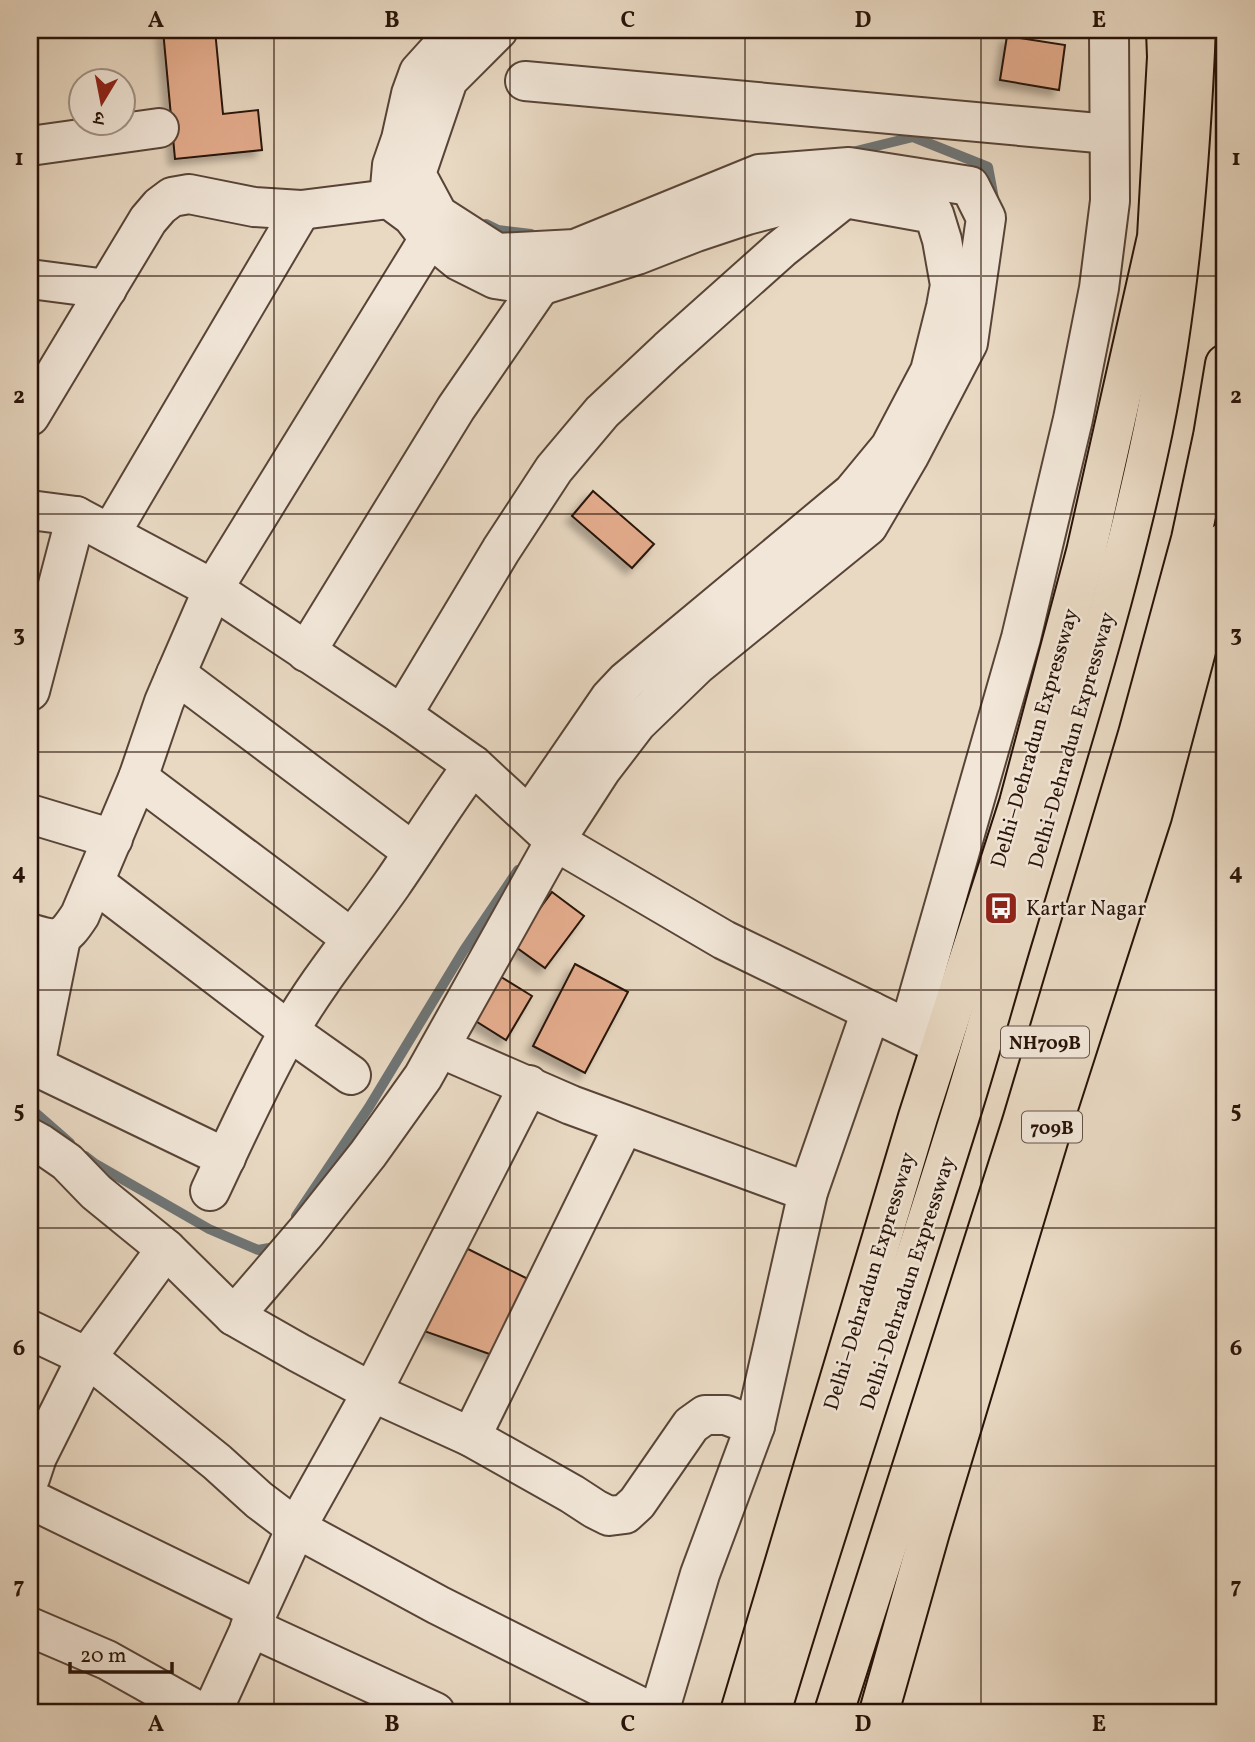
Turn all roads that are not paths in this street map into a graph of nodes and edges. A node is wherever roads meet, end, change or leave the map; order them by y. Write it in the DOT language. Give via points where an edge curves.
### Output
graph roads {
  1 [pos="457,30"];
  2 [pos="498,30"];
  3 [pos="1109,30"];
  4 [pos="1166,30"];
  5 [pos="1196,30"];
  6 [pos="432,45"];
  7 [pos="525,81"];
  8 [pos="159,128"];
  9 [pos="1109,134"];
  10 [pos="30,146"];
  11 [pos="845,198"];
  12 [pos="389,199"];
  13 [pos="301,210"];
  14 [pos="430,237"];
  15 [pos="30,279"];
  16 [pos="540,286"];
  17 [pos="107,289"];
  18 [pos="1225,364"];
  19 [pos="30,416"];
  20 [pos="30,510"];
  21 [pos="76,516"];
  22 [pos="110,534"];
  23 [pos="1225,542"];
  24 [pos="213,589"];
  25 [pos="306,652"];
  26 [pos="176,674"];
  27 [pos="31,685"];
  28 [pos="402,715"];
  29 [pos="473,765"];
  30 [pos="138,778"];
  31 [pos="30,814"];
  32 [pos="543,830"];
  33 [pos="113,839"];
  34 [pos="413,852"];
  35 [pos="95,883"];
  36 [pos="46,935"];
  37 [pos="351,938"];
  38 [pos="871,1010"];
  39 [pos="289,1031"];
  40 [pos="925,1037"];
  41 [pos="440,1048"];
  42 [pos="32,1065"];
  43 [pos="351,1075"];
  44 [pos="529,1085"];
  45 [pos="624,1125"];
  46 [pos="30,1138"];
  47 [pos="808,1192"];
  48 [pos="166,1249"];
  49 [pos="234,1316"];
  50 [pos="30,1330"];
  51 [pos="88,1357"];
  52 [pos="372,1392"];
  53 [pos="755,1426"];
  54 [pos="471,1437"];
  55 [pos="32,1463"];
  56 [pos="30,1499"];
  57 [pos="296,1528"];
  58 [pos="254,1619"];
  59 [pos="30,1627"];
  60 [pos="200,1712"];
  61 [pos="212,1712"];
  62 [pos="435,1712"];
  63 [pos="651,1712"];
  64 [pos="659,1712"];
  65 [pos="740,1712"];
  66 [pos="771,1712"];
  67 [pos="834,1712"];
  68 [pos="879,1712"];
  1 -- 6 [label="street"];
  2 -- 32 [label="street" via="448,80 416,174 438,215 497,253 575,249 758,174 849,167 970,186 986,218 968,343 868,526 697,665 637,723 601,770"];
  3 -- 9 [label="street"];
  4 -- 40 [label="highway, Delhi–Dehradun Expressway" via="1157,237 1086,552 1020,803"];
  5 -- 66 [label="highway, Delhi-Dehradun Expressway / NH709B" via="1184,222 1154,425 1132,525 1080,717 964,1104"];
  6 -- 12 [label="street" via="411,94 392,165"];
  7 -- 9 [label="street"];
  8 -- 10 [label="street"];
  9 -- 40 [label="street" via="1107,226 1073,419"];
  11 -- 16 [label="street" via="789,204 747,215"];
  11 -- 28 [label="street" via="781,249 602,412 554,469"];
  11 -- 32 [label="street" via="934,214 950,285 930,371 890,447 852,493 610,698"];
  12 -- 13 [label="street"];
  12 -- 14 [label="street"];
  13 -- 17 [label="street" via="254,207 189,194 172,197 148,220"];
  13 -- 22 [label="street"];
  14 -- 16 [label="street" via="459,261 495,279"];
  14 -- 24 [label="street"];
  15 -- 17 [label="street"];
  16 -- 25 [label="street" via="456,408"];
  17 -- 19 [label="street"];
  18 -- 67 [label="highway, NH709B" via="1191,539 1138,734 1022,1122"];
  20 -- 21 [label="street"];
  21 -- 22 [label="street"];
  21 -- 27 [label="street"];
  22 -- 24 [label="street"];
  23 -- 68 [label="highway, 709B" via="1152,816 1057,1111"];
  24 -- 25 [label="street"];
  24 -- 26 [label="street"];
  25 -- 28 [label="street"];
  26 -- 30 [label="street"];
  26 -- 34 [label="street"];
  28 -- 29 [label="street"];
  29 -- 32 [label="street"];
  29 -- 34 [label="street"];
  30 -- 33 [label="street"];
  30 -- 37 [label="street"];
  31 -- 33 [label="street"];
  32 -- 38 [label="street" via="724,940"];
  32 -- 41 [label="street"];
  33 -- 35 [label="street"];
  34 -- 37 [label="street"];
  35 -- 36 [label="street" via="71,929"];
  35 -- 39 [label="street"];
  36 -- 42 [label="street"];
  37 -- 39 [label="street"];
  38 -- 40 [label="street"];
  38 -- 47 [label="street"];
  39 -- 42 [label="street" via="218,1175"];
  39 -- 43 [label="street"];
  40 -- 65 [label="highway, Delhi–Dehradun Expressway" via="918,1117"];
  41 -- 44 [label="street"];
  41 -- 49 [label="street" via="368,1154"];
  44 -- 45 [label="street"];
  44 -- 52 [label="street"];
  45 -- 47 [label="street"];
  45 -- 54 [label="street"];
  46 -- 48 [label="street" via="67,1163"];
  47 -- 53 [label="street"];
  48 -- 49 [label="street"];
  48 -- 51 [label="street"];
  49 -- 52 [label="street"];
  50 -- 51 [label="street"];
  51 -- 55 [label="street"];
  51 -- 57 [label="street"];
  52 -- 54 [label="street"];
  52 -- 57 [label="street"];
  53 -- 54 [label="street" via="726,1415 705,1415 691,1425 638,1503 625,1514 609,1516"];
  53 -- 64 [label="street" via="700,1574"];
  56 -- 58 [label="street"];
  57 -- 58 [label="street"];
  57 -- 63 [label="street"];
  58 -- 61 [label="street"];
  58 -- 62 [label="street"];
  59 -- 60 [label="street" via="107,1660"];
}
